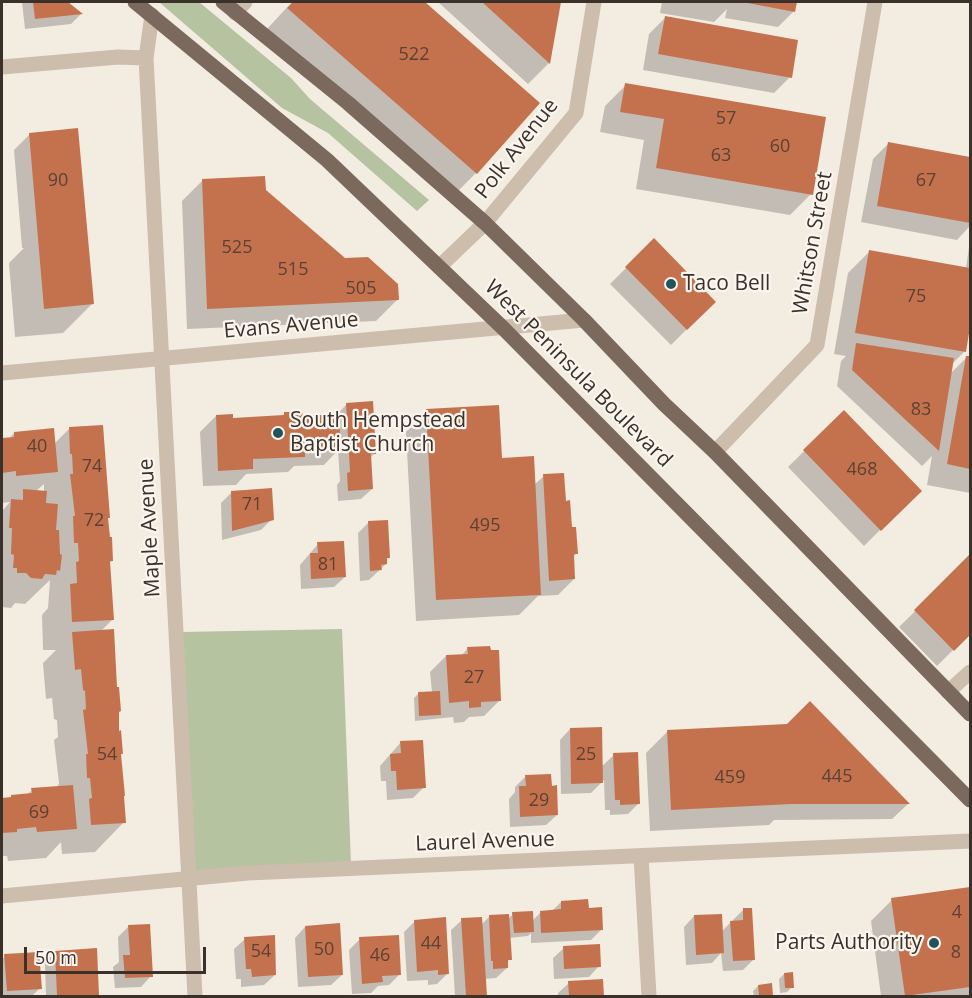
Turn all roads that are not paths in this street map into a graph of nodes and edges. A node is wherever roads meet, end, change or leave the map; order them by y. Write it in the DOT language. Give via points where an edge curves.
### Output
graph roads {
  1 [pos="135,2"];
  2 [pos="223,2"];
  3 [pos="594,2"];
  4 [pos="875,2"];
  5 [pos="240,7"];
  6 [pos="152,15"];
  7 [pos="146,58"];
  8 [pos="2,67"];
  9 [pos="485,223"];
  10 [pos="439,267"];
  11 [pos="584,321"];
  12 [pos="503,328"];
  13 [pos="162,358"];
  14 [pos="2,373"];
  15 [pos="715,452"];
  16 [pos="970,672"];
  17 [pos="948,692"];
  18 [pos="970,714"];
  19 [pos="970,800"];
  20 [pos="970,841"];
  21 [pos="641,856"];
  22 [pos="188,879"];
  23 [pos="2,896"];
  24 [pos="195,996"];
  25 [pos="649,996"];
  1 -- 6 [label="main road, West Peninsula Boulevard"];
  2 -- 5 [label="main road, West Peninsula Boulevard"];
  3 -- 9 [label="street, Polk Avenue" via="576,113"];
  4 -- 15 [label="street, Whitson Street" via="817,345"];
  5 -- 9 [label="main road, West Peninsula Boulevard"];
  6 -- 7 [label="street, Maple Avenue"];
  6 -- 10 [label="main road, West Peninsula Boulevard" via="327,160"];
  7 -- 8 [label="street"];
  7 -- 13 [label="street, Maple Avenue"];
  9 -- 10 [label="street, Polk Avenue"];
  9 -- 11 [label="main road, West Peninsula Boulevard"];
  10 -- 12 [label="main road, West Peninsula Boulevard"];
  11 -- 12 [label="street, Evans Avenue"];
  11 -- 15 [label="main road, West Peninsula Boulevard"];
  12 -- 13 [label="street, Evans Avenue"];
  12 -- 19 [label="main road, West Peninsula Boulevard"];
  13 -- 14 [label="street, Evans Avenue"];
  13 -- 22 [label="street, Maple Avenue"];
  15 -- 17 [label="main road, West Peninsula Boulevard"];
  16 -- 17 [label="street"];
  17 -- 18 [label="main road, West Peninsula Boulevard"];
  20 -- 21 [label="street, Laurel Avenue"];
  21 -- 22 [label="street, Laurel Avenue"];
  21 -- 25 [label="street"];
  22 -- 23 [label="street, Laurel Avenue"];
  22 -- 24 [label="street, Maple Avenue"];
}
